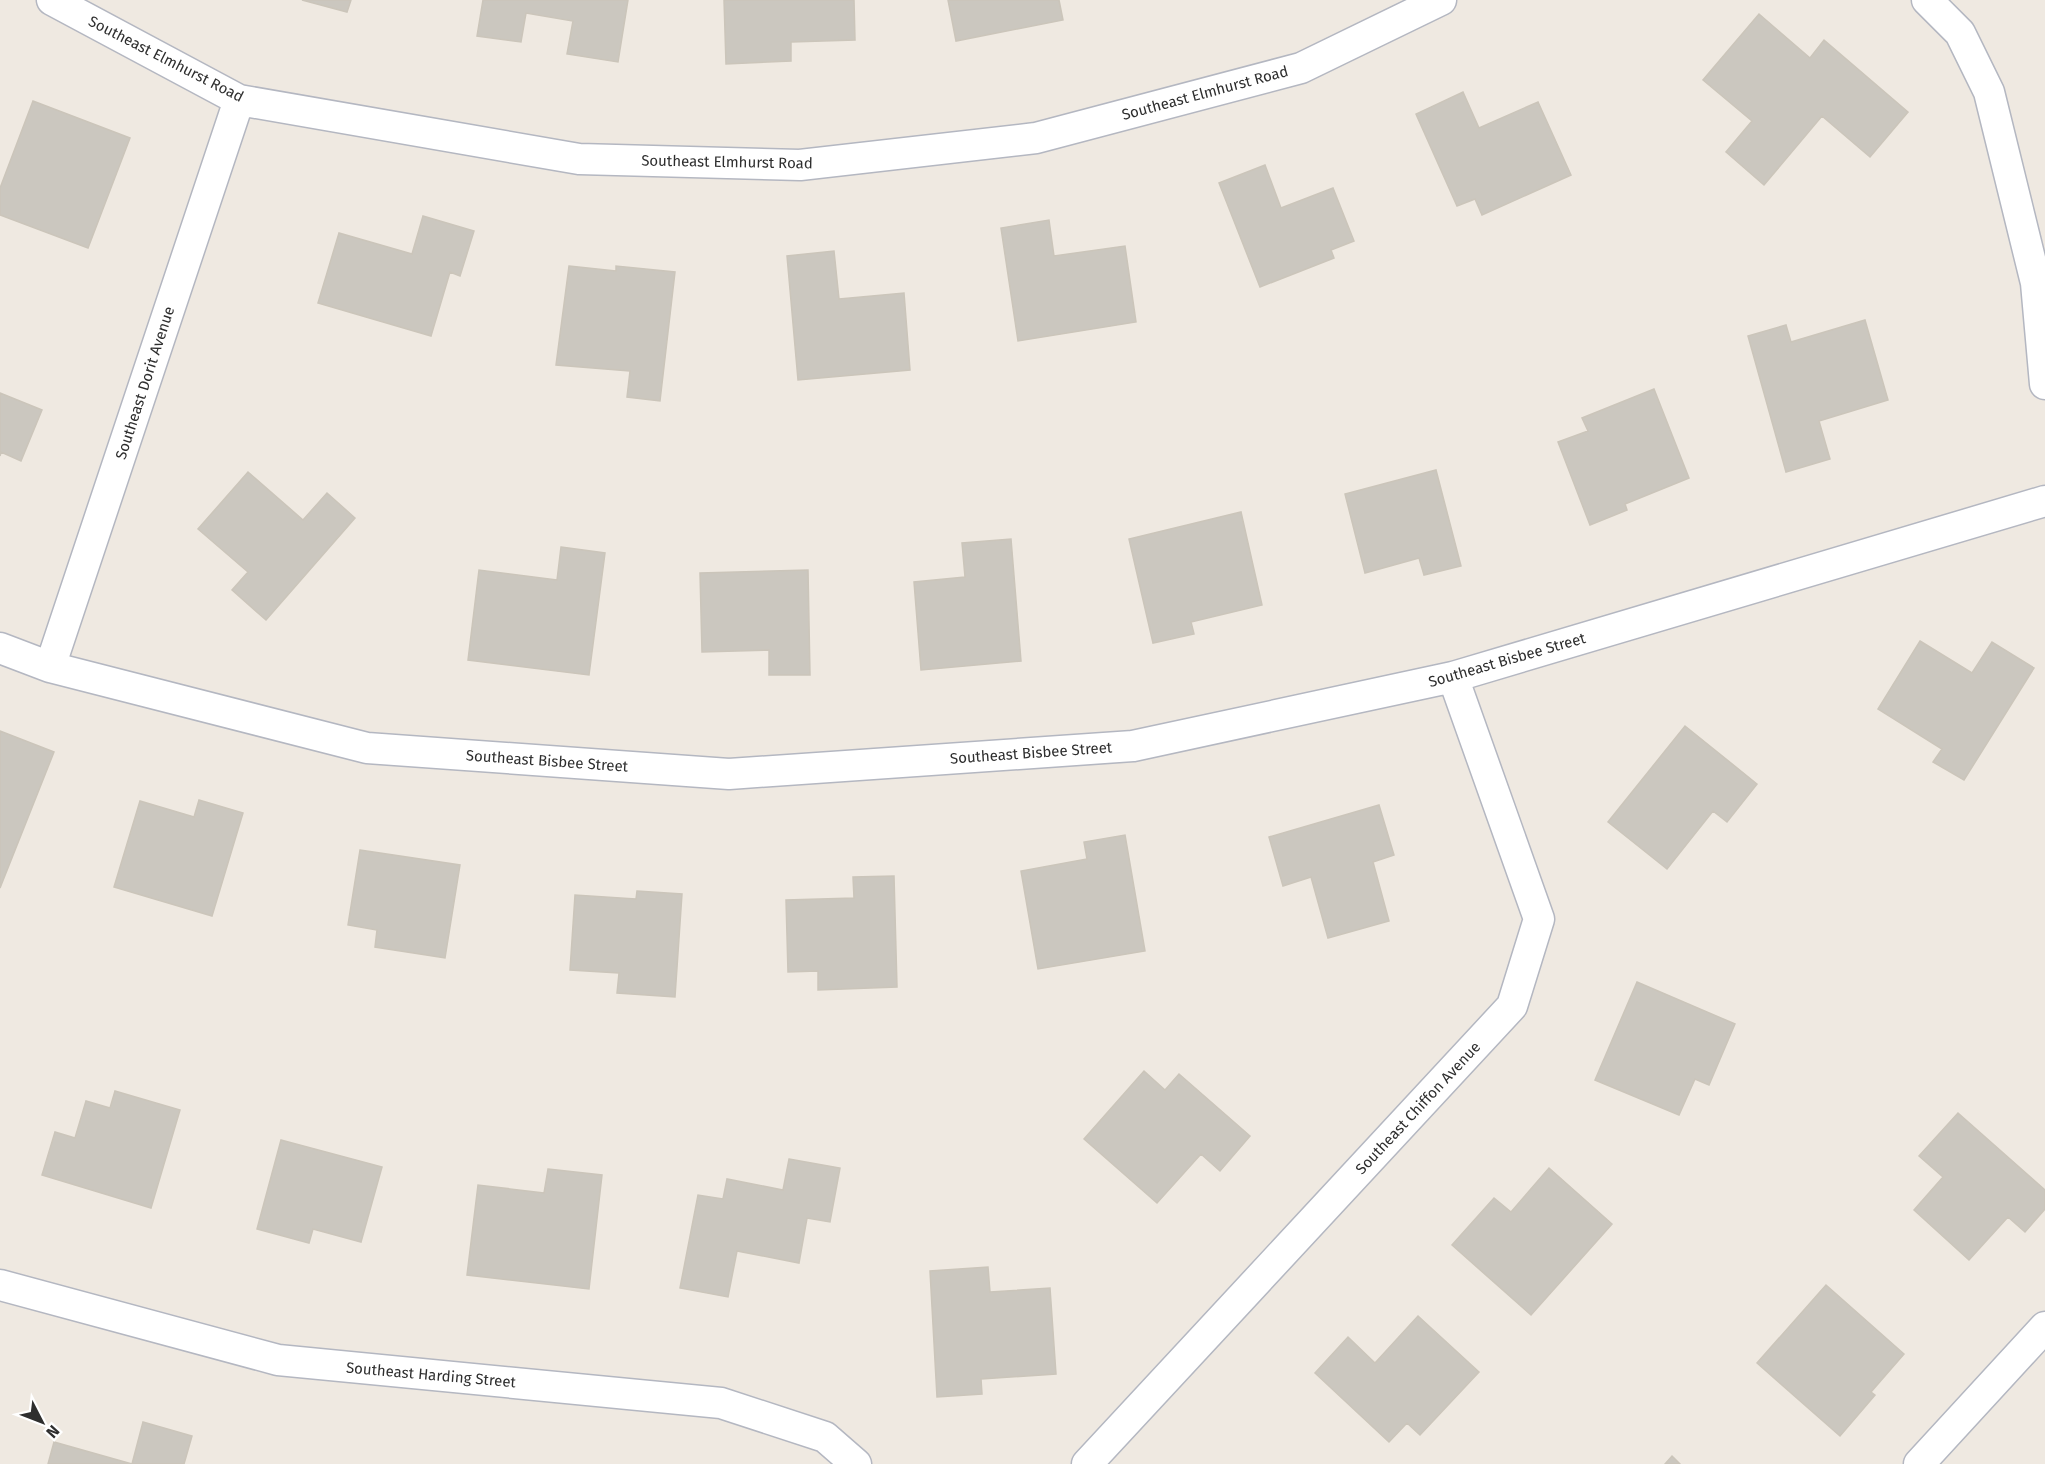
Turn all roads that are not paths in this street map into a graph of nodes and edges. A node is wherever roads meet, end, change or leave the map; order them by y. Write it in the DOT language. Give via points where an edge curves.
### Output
graph roads {
  1 [pos="52,0"];
  2 [pos="1441,0"];
  3 [pos="1928,0"];
  4 [pos="238,100"];
  5 [pos="2045,384"];
  6 [pos="2045,501"];
  7 [pos="0,648"];
  8 [pos="50,667"];
  9 [pos="1453,678"];
  10 [pos="0,1285"];
  11 [pos="2045,1327"];
  12 [pos="856,1464"];
  13 [pos="1087,1464"];
  14 [pos="1919,1464"];
  1 -- 4 [label="street, Southeast Elmhurst Road"];
  2 -- 4 [label="street, Southeast Elmhurst Road" via="1301,69 1036,138 800,165 579,159"];
  3 -- 5 [label="street" via="1960,33 1989,92 2036,283"];
  4 -- 8 [label="street, Southeast Dorit Avenue"];
  6 -- 9 [label="street, Southeast Bisbee Street"];
  7 -- 8 [label="street, Southeast Bisbee Street"];
  8 -- 9 [label="street, Southeast Bisbee Street" via="367,748 729,774 1133,746"];
  9 -- 13 [label="street, Southeast Chiffon Avenue" via="1539,919 1512,1006"];
  10 -- 12 [label="street, Southeast Harding Street" via="278,1360 721,1402 825,1437"];
  11 -- 14 [label="street"];
}
